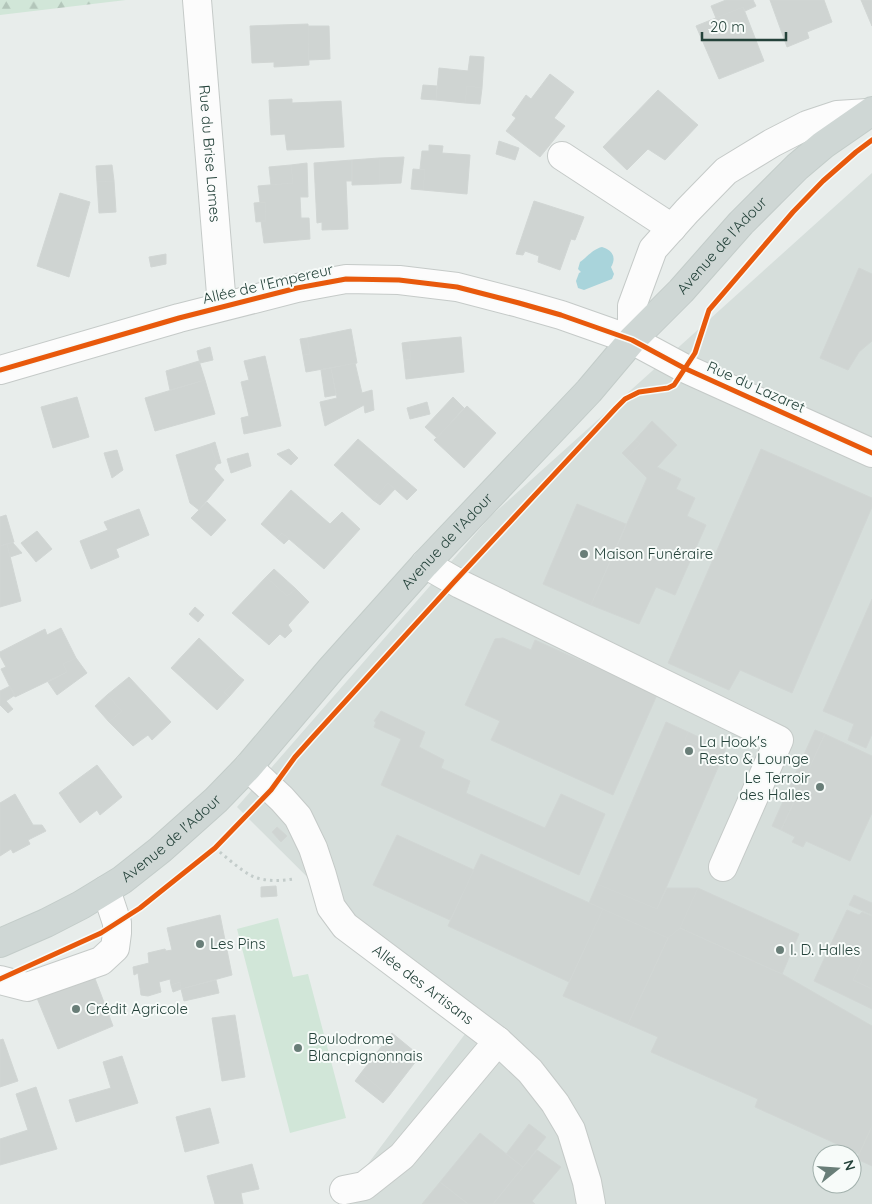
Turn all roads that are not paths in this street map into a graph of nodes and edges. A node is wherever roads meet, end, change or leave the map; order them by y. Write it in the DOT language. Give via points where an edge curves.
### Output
graph roads {
  1 [pos="196,0"];
  2 [pos="870,112"];
  3 [pos="562,156"];
  4 [pos="672,228"];
  5 [pos="222,306"];
  6 [pos="632,340"];
  7 [pos="0,370"];
  8 [pos="872,453"];
  9 [pos="425,564"];
  10 [pos="248,767"];
  11 [pos="723,867"];
  12 [pos="106,890"];
  13 [pos="0,943"];
  14 [pos="0,980"];
  15 [pos="498,1041"];
  16 [pos="344,1190"];
  17 [pos="592,1204"];
  1 -- 5 [label="street, Rue du Brise Lames"];
  2 -- 4 [label="street" via="837,115 807,125 772,143 726,171"];
  2 -- 6 [label="main road, Avenue de l'Adour" via="797,167 740,223 681,291"];
  3 -- 4 [label="street"];
  4 -- 6 [label="street" via="653,249 632,306"];
  5 -- 6 [label="street, Allée de l'Empereur" via="346,279 398,280 457,287 561,315"];
  5 -- 7 [label="street, Allée de l'Empereur"];
  6 -- 8 [label="street, Rue du Lazaret" via="684,368"];
  6 -- 9 [label="main road, Avenue de l'Adour" via="589,391"];
  9 -- 10 [label="main road, Avenue de l'Adour" via="330,669"];
  9 -- 11 [label="street" via="779,740"];
  10 -- 12 [label="main road, Avenue de l'Adour" via="160,850"];
  10 -- 15 [label="street, Allée des Artisans" via="298,817 313,848 331,907 345,926"];
  12 -- 13 [label="main road, Avenue de l'Adour"];
  12 -- 14 [label="street" via="117,922 117,933 115,948 101,961 27,987"];
  15 -- 16 [label="street" via="402,1156 364,1186"];
  15 -- 17 [label="street, Allée des Artisans" via="530,1071 555,1102 571,1130"];
}
